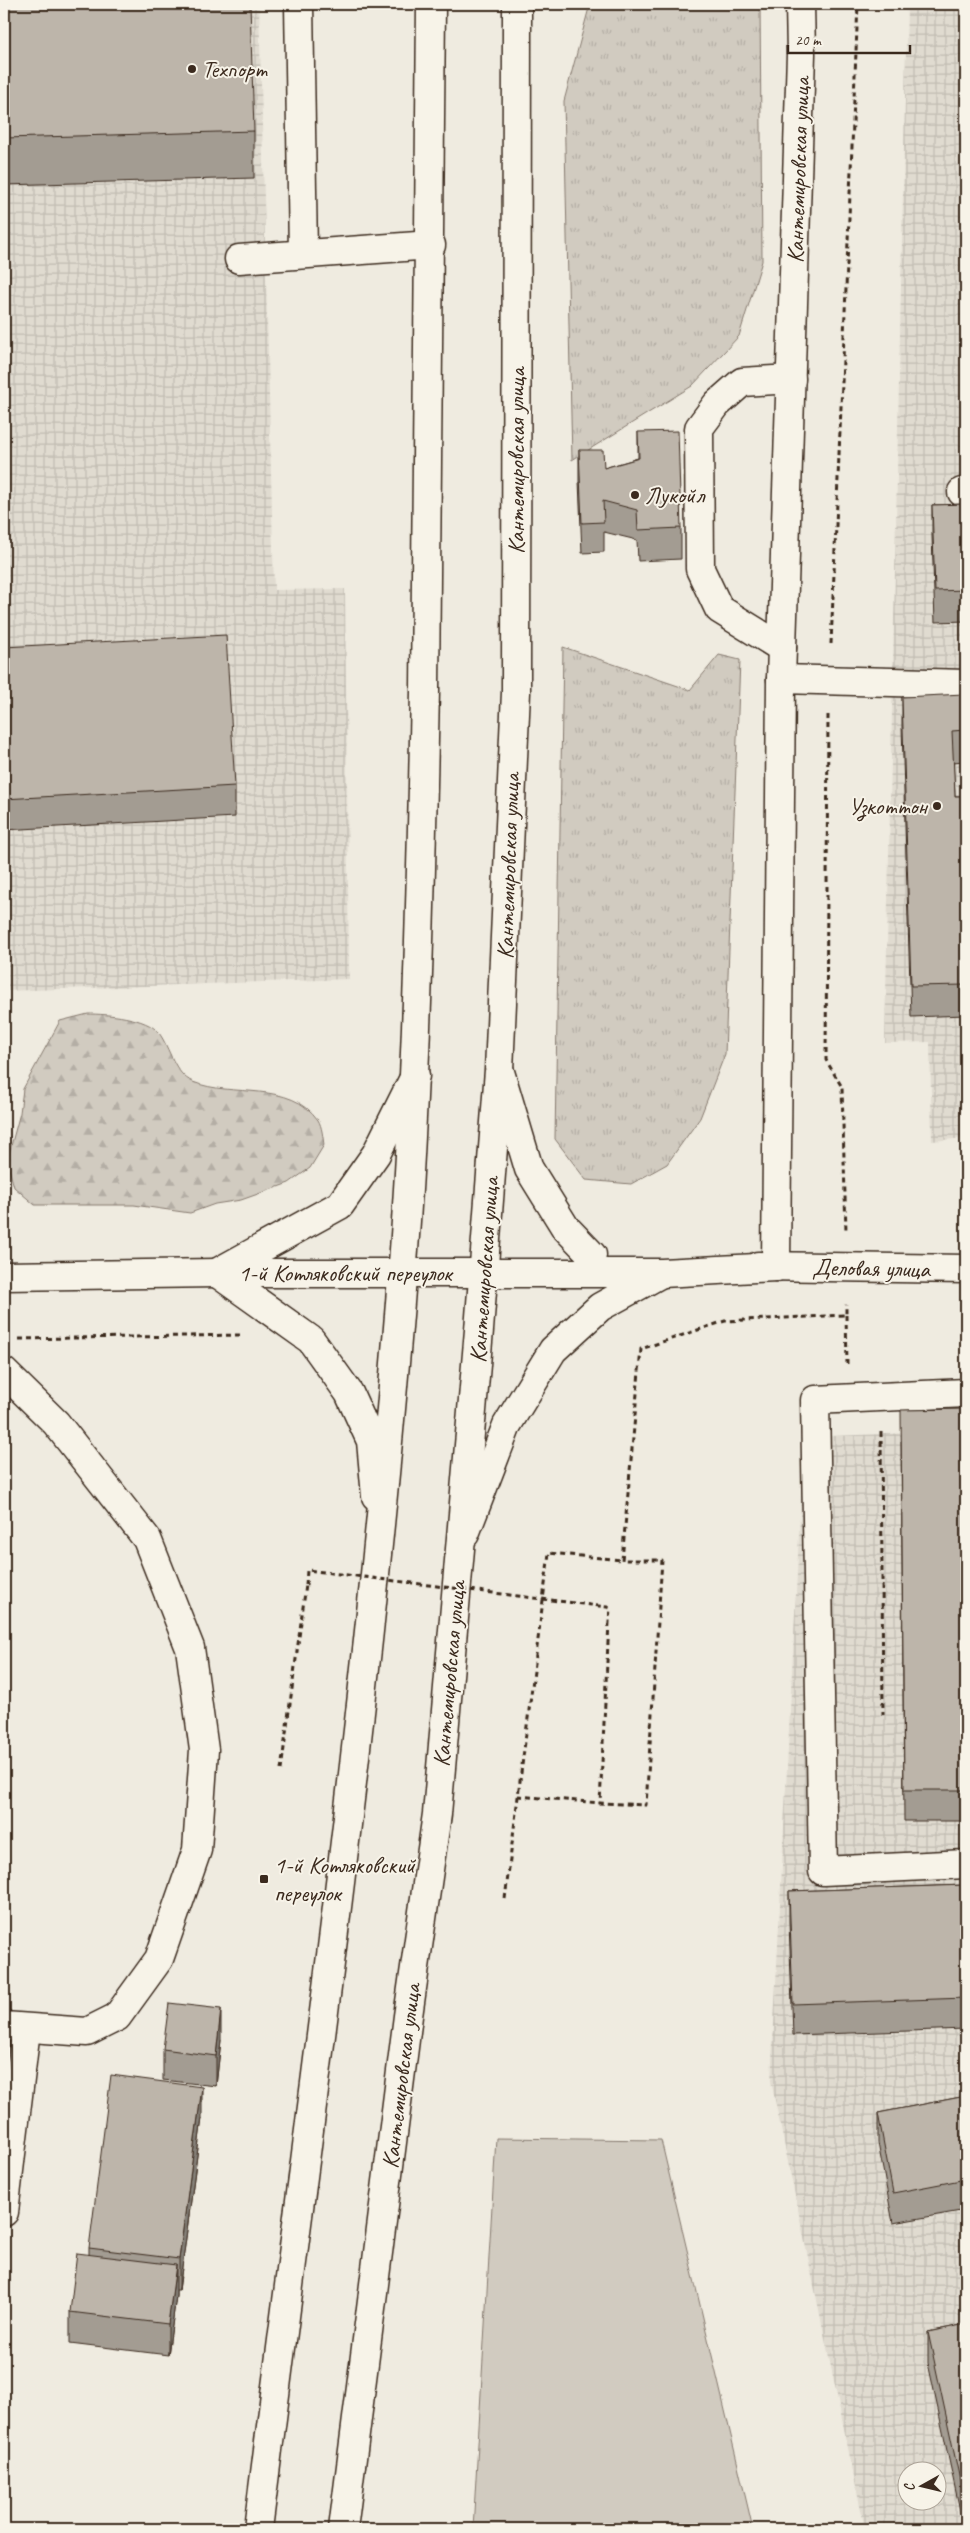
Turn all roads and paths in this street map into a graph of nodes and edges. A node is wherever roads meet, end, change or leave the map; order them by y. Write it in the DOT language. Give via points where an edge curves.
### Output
graph roads {
  1 [pos="299,4"];
  2 [pos="431,4"];
  3 [pos="518,4"];
  4 [pos="800,4"];
  5 [pos="858,4"];
  6 [pos="431,245"];
  7 [pos="303,254"];
  8 [pos="239,259"];
  9 [pos="791,379"];
  10 [pos="782,648"];
  11 [pos="781,679"];
  12 [pos="830,680"];
  13 [pos="966,684"];
  14 [pos="499,1070"];
  15 [pos="415,1076"];
  16 [pos="592,1255"];
  17 [pos="776,1267"];
  18 [pos="848,1267"];
  19 [pos="966,1269"];
  20 [pos="217,1273"];
  21 [pos="402,1273"];
  22 [pos="496,1273"];
  23 [pos="662,1273"];
  24 [pos="4,1276"];
  25 [pos="846,1315"];
  26 [pos="248,1335"];
  27 [pos="14,1339"];
  28 [pos="4,1372"];
  29 [pos="966,1393"];
  30 [pos="881,1396"];
  31 [pos="847,1398"];
  32 [pos="380,1534"];
  33 [pos="461,1544"];
  34 [pos="622,1560"];
  35 [pos="883,1715"];
  36 [pos="281,1770"];
  37 [pos="518,1796"];
  38 [pos="600,1802"];
  39 [pos="966,1864"];
  40 [pos="505,1899"];
  41 [pos="15,2027"];
  42 [pos="4,2212"];
  43 [pos="258,2529"];
  44 [pos="343,2529"];
  1 -- 7 [label="main road"];
  2 -- 6 [label="main road"];
  3 -- 14 [label="main road, Кантемировская улица" via="516,692"];
  4 -- 9 [label="main road, Кантемировская улица" via="802,54"];
  5 -- 12 [label="path"];
  6 -- 7 [label="main road"];
  6 -- 15 [label="main road" via="422,880"];
  7 -- 8 [label="main road"];
  9 -- 10 [label="main road, Кантемировская улица"];
  9 -- 10 [label="main road" via="742,382 717,404 699,428 700,569 719,608"];
  10 -- 11 [label="main road, Кантемировская улица"];
  11 -- 12 [label="main road"];
  11 -- 17 [label="main road, Кантемировская улица"];
  12 -- 13 [label="main road"];
  12 -- 18 [label="path" via="826,1060 842,1087"];
  14 -- 16 [label="main road" via="529,1169 565,1227"];
  14 -- 22 [label="main road, Кантемировская улица"];
  15 -- 20 [label="main road" via="376,1154 340,1205"];
  15 -- 21 [label="main road"];
  16 -- 17 [label="main road"];
  16 -- 22 [label="main road"];
  17 -- 18 [label="main road, Деловая улица"];
  17 -- 23 [label="main road, 1-й Котляковский переулок"];
  18 -- 19 [label="main road, Деловая улица"];
  18 -- 25 [label="path"];
  20 -- 21 [label="main road, 1-й Котляковский переулок"];
  20 -- 24 [label="main road, 1-й Котляковский переулок"];
  20 -- 32 [label="main road" via="311,1340 349,1393 371,1441"];
  21 -- 22 [label="main road, 1-й Котляковский переулок"];
  21 -- 32 [label="main road"];
  22 -- 23 [label="main road, 1-й Котляковский переулок"];
  22 -- 33 [label="main road, Кантемировская улица"];
  23 -- 33 [label="main road" via="600,1307 553,1350 507,1425"];
  25 -- 31 [label="path"];
  25 -- 34 [label="path" via="725,1321 641,1348"];
  26 -- 27 [label="path"];
  28 -- 41 [label="main road" via="56,1423 147,1539 190,1648 204,1750 197,1850 159,1959 117,2017 87,2032"];
  29 -- 30 [label="main road"];
  30 -- 31 [label="main road"];
  30 -- 35 [label="path"];
  31 -- 39 [label="main road" via="816,1400 823,1871"];
  32 -- 43 [label="main road"];
  33 -- 44 [label="main road, Кантемировская улица" via="437,1814"];
  34 -- 37 [label="path" via="549,1553"];
  34 -- 38 [label="path" via="662,1560 646,1805"];
  36 -- 38 [label="path, bridge" via="307,1570 610,1608"];
  37 -- 38 [label="path"];
  37 -- 40 [label="path"];
  41 -- 42 [label="main road"];
}
